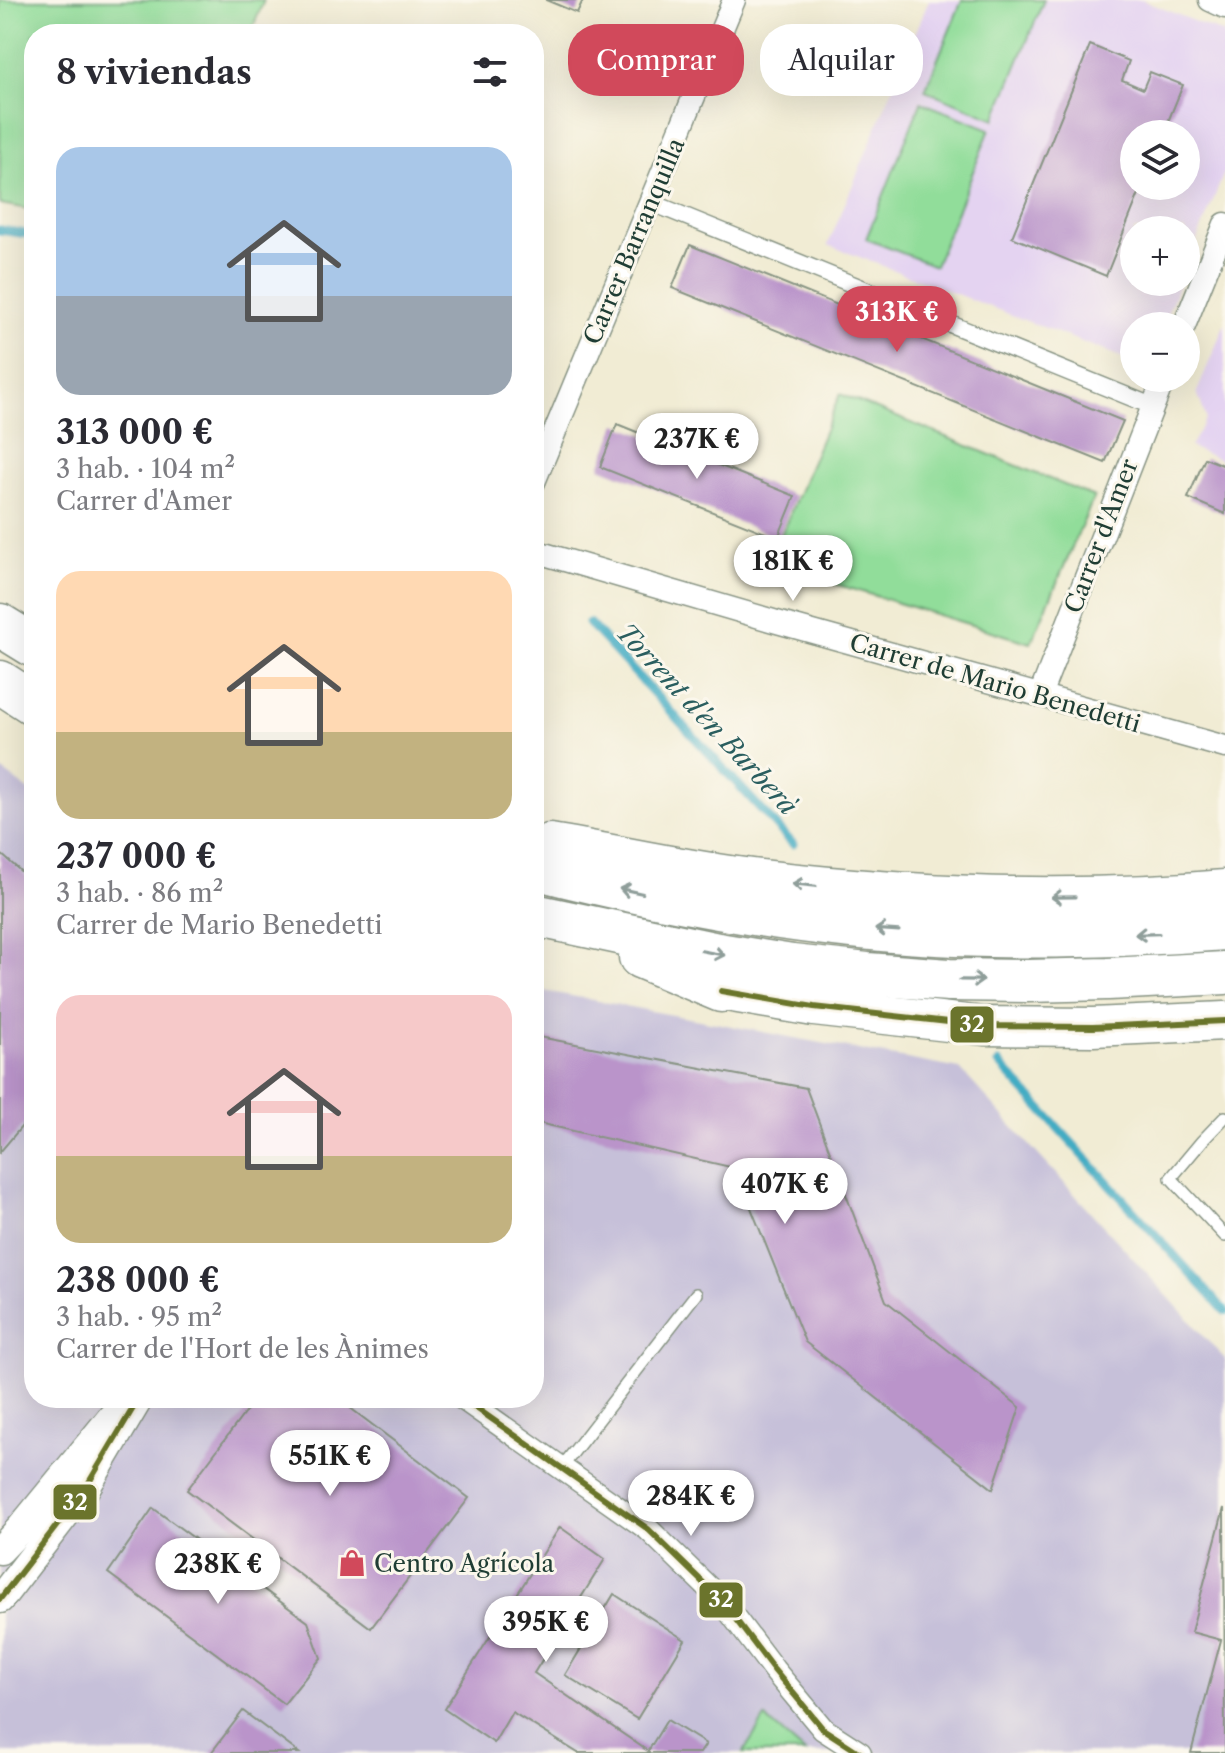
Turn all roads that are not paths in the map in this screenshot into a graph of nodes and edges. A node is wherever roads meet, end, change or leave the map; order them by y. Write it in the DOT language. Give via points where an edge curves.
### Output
graph roads {
  1 [pos="734,0"];
  2 [pos="1210,0"];
  3 [pos="1225,7"];
  4 [pos="650,202"];
  5 [pos="1225,224"];
  6 [pos="1190,312"];
  7 [pos="1158,392"];
  8 [pos="1152,406"];
  9 [pos="544,458"];
  10 [pos="544,554"];
  11 [pos="0,625"];
  12 [pos="24,640"];
  13 [pos="0,682"];
  14 [pos="1040,695"];
  15 [pos="24,698"];
  16 [pos="1225,747"];
  17 [pos="544,848"];
  18 [pos="544,849"];
  19 [pos="1225,891"];
  20 [pos="544,918"];
  21 [pos="1225,929"];
  22 [pos="1225,973"];
  23 [pos="721,991"];
  24 [pos="1225,1021"];
  25 [pos="1225,1117"];
  26 [pos="1225,1236"];
  27 [pos="696,1294"];
  28 [pos="120,1408"];
  29 [pos="133,1408"];
  30 [pos="476,1408"];
  31 [pos="562,1467"];
  32 [pos="0,1550"];
  33 [pos="0,1599"];
  34 [pos="860,1753"];
  1 -- 4 [label="street, Carrer Barranquilla"];
  2 -- 3 [label="street"];
  4 -- 8 [label="street"];
  4 -- 9 [label="street, Carrer Barranquilla"];
  5 -- 6 [label="street"];
  7 -- 8 [label="street, Carrer d'Amer"];
  8 -- 14 [label="street, Carrer d'Amer"];
  10 -- 14 [label="street, Carrer de Mario Benedetti"];
  11 -- 12 [label="highway"];
  13 -- 15 [label="highway"];
  14 -- 16 [label="street, Carrer de Mario Benedetti"];
  19 -- 17 [label="highway, one-way" via="933,897 752,880"];
  21 -- 18 [label="highway, one-way" via="1004,936 847,927 690,904"];
  20 -- 22 [label="highway, one-way" via="718,954 867,974 1027,981"];
  20 -- 23 [label="highway"];
  23 -- 24 [label="highway" via="984,1026"];
  25 -- 26 [label="lane" via="1171,1178"];
  27 -- 31 [label="lane"];
  28 -- 32 [label="street"];
  29 -- 33 [label="street" via="85,1489"];
  30 -- 31 [label="street"];
  31 -- 34 [label="street" via="648,1529 721,1600 823,1729"];
}
